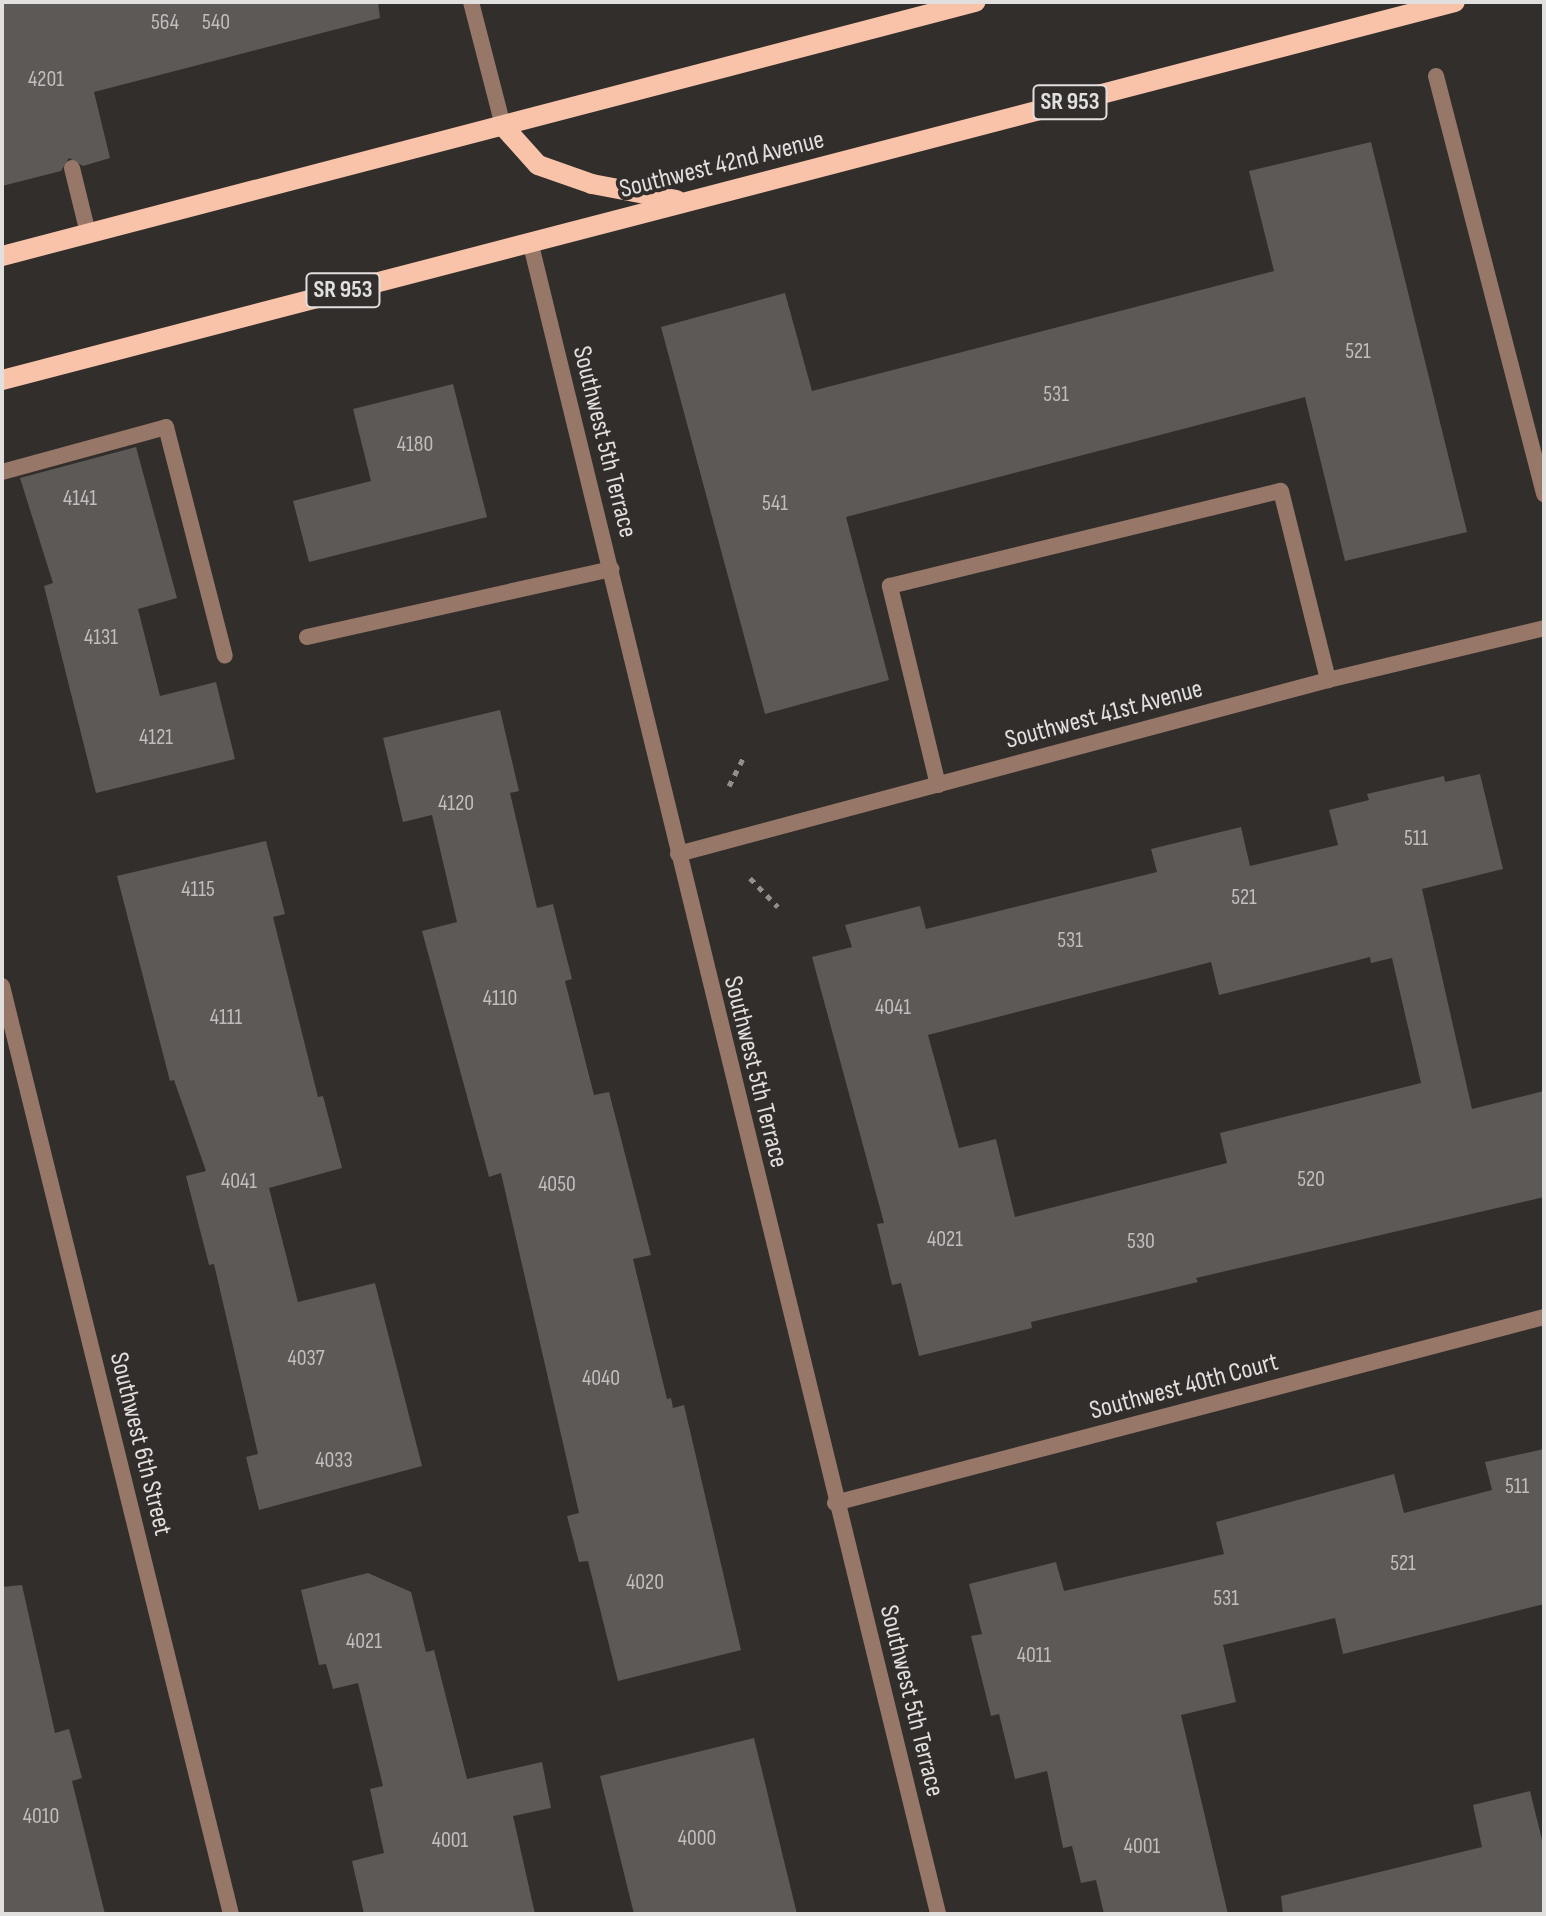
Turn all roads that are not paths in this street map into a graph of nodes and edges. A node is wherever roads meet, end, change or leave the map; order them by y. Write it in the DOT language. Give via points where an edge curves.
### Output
graph roads {
  1 [pos="471,2"];
  2 [pos="975,2"];
  3 [pos="1455,2"];
  4 [pos="1436,76"];
  5 [pos="503,126"];
  6 [pos="72,168"];
  7 [pos="685,202"];
  8 [pos="88,233"];
  9 [pos="530,241"];
  10 [pos="2,256"];
  11 [pos="2,380"];
  12 [pos="2,472"];
  13 [pos="1544,494"];
  14 [pos="611,569"];
  15 [pos="1544,628"];
  16 [pos="307,637"];
  17 [pos="225,656"];
  18 [pos="1328,680"];
  19 [pos="938,785"];
  20 [pos="678,854"];
  21 [pos="2,986"];
  22 [pos="1544,1317"];
  23 [pos="835,1503"];
  24 [pos="231,1914"];
  25 [pos="938,1914"];
  1 -- 5 [label="street"];
  2 -- 5 [label="main road"];
  3 -- 7 [label="main road, Southwest 42nd Avenue / SR 953"];
  4 -- 13 [label="street"];
  5 -- 7 [label="main road" via="538,165 592,184"];
  5 -- 8 [label="main road"];
  6 -- 8 [label="street"];
  7 -- 9 [label="main road, Southwest 42nd Avenue / SR 953"];
  8 -- 10 [label="main road"];
  9 -- 11 [label="main road, Southwest 42nd Avenue / SR 953"];
  9 -- 14 [label="street, Southwest 5th Terrace"];
  12 -- 17 [label="street" via="166,427"];
  14 -- 16 [label="street"];
  14 -- 20 [label="street, Southwest 5th Terrace"];
  15 -- 18 [label="street, Southwest 41st Avenue"];
  18 -- 19 [label="street, Southwest 41st Avenue"];
  18 -- 19 [label="street" via="1281,491 890,586"];
  19 -- 20 [label="street, Southwest 41st Avenue"];
  20 -- 23 [label="street, Southwest 5th Terrace"];
  21 -- 24 [label="street, Southwest 6th Street"];
  22 -- 23 [label="street, Southwest 40th Court"];
  23 -- 25 [label="street, Southwest 5th Terrace"];
}
